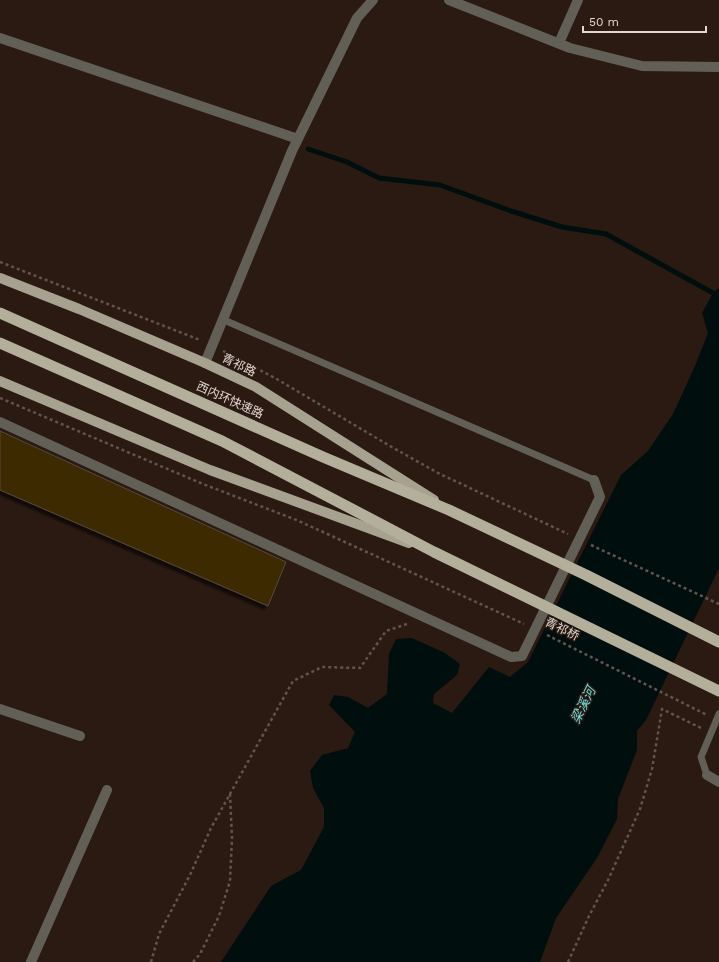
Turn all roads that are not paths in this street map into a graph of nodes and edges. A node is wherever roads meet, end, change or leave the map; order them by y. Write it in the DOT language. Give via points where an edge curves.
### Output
graph roads {
  1 [pos="373,0"];
  2 [pos="449,0"];
  3 [pos="578,0"];
  4 [pos="0,38"];
  5 [pos="559,43"];
  6 [pos="719,67"];
  7 [pos="298,139"];
  8 [pos="0,278"];
  9 [pos="0,313"];
  10 [pos="224,320"];
  11 [pos="0,343"];
  12 [pos="205,363"];
  13 [pos="0,381"];
  14 [pos="0,422"];
  15 [pos="594,480"];
  16 [pos="450,510"];
  17 [pos="434,552"];
  18 [pos="719,642"];
  19 [pos="719,691"];
  20 [pos="0,709"];
  21 [pos="719,714"];
  22 [pos="80,736"];
  23 [pos="707,775"];
  24 [pos="719,782"];
  25 [pos="106,790"];
  26 [pos="31,962"];
  1 -- 7 [label="street" via="358,18"];
  2 -- 5 [label="street"];
  3 -- 5 [label="street"];
  4 -- 7 [label="street"];
  5 -- 6 [label="street" via="642,66"];
  7 -- 10 [label="street"];
  8 -- 12 [label="main road, 青祁路"];
  9 -- 16 [label="highway, 西内环快速路" via="323,457"];
  10 -- 12 [label="street"];
  10 -- 15 [label="lane"];
  11 -- 17 [label="highway" via="222,441"];
  12 -- 16 [label="main road, 青祁路" via="256,387"];
  13 -- 17 [label="main road" via="210,470"];
  14 -- 15 [label="street" via="511,657 522,656 600,497"];
  16 -- 18 [label="highway"];
  17 -- 19 [label="highway, 青祁桥"];
  20 -- 22 [label="street"];
  21 -- 23 [label="lane" via="701,757"];
  23 -- 24 [label="street"];
  25 -- 26 [label="street"];
}
